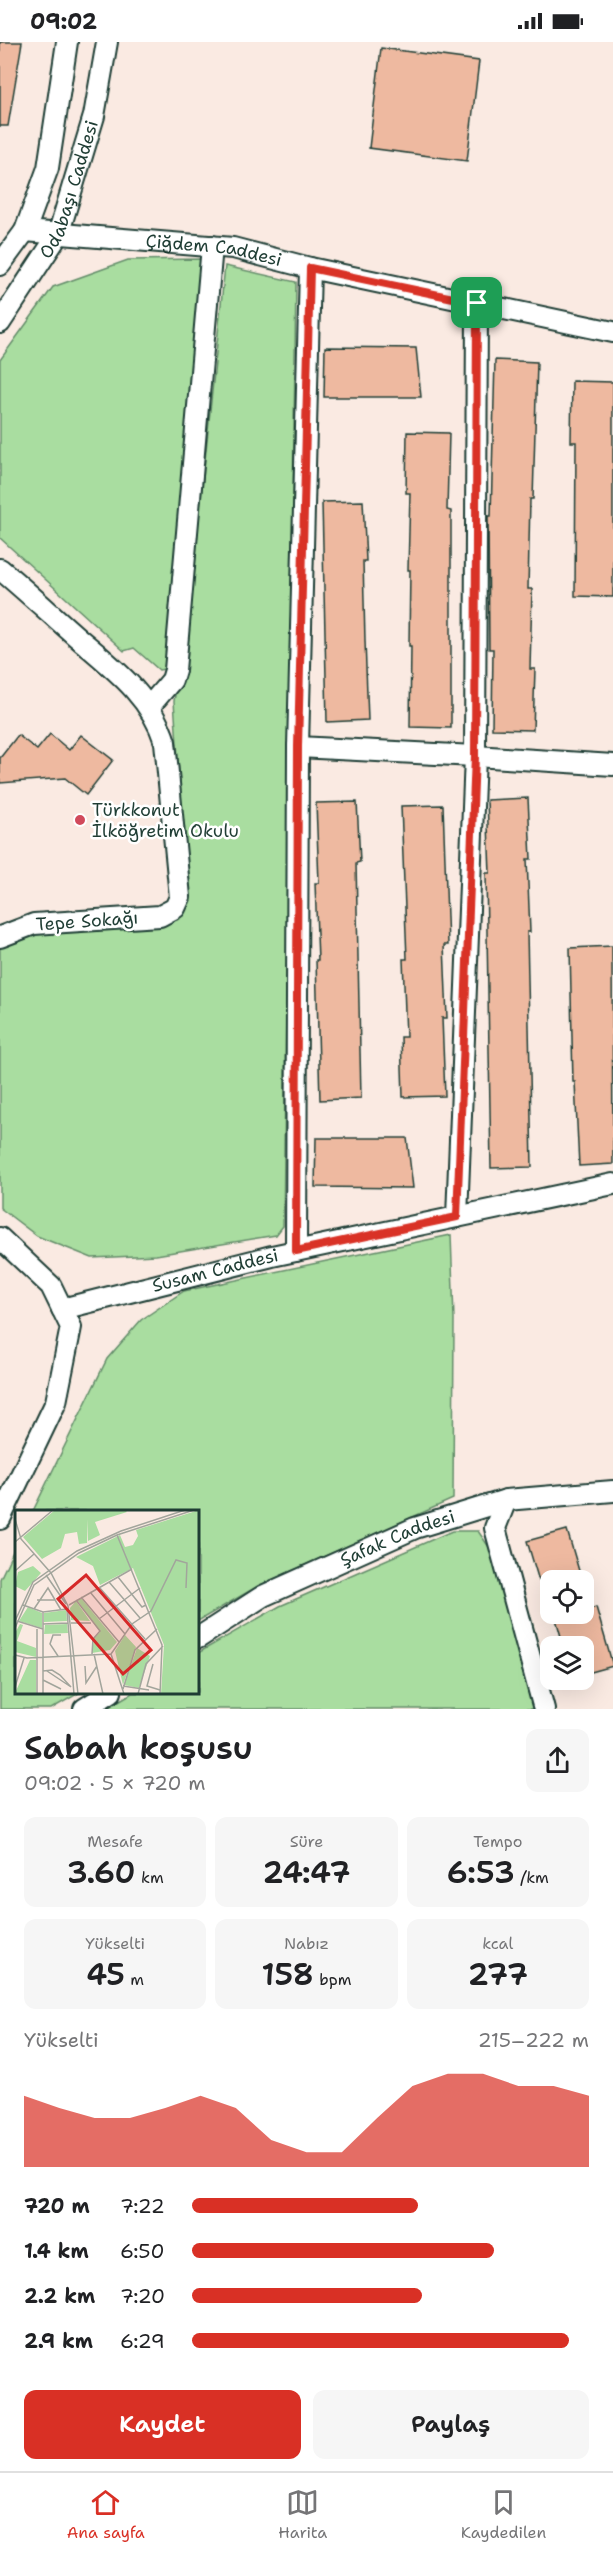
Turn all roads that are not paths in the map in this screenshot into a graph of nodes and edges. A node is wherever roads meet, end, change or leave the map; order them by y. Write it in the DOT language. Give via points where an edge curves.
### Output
graph roads {
  1 [pos="67,42"];
  2 [pos="107,42"];
  3 [pos="25,231"];
  4 [pos="58,234"];
  5 [pos="212,246"];
  6 [pos="0,264"];
  7 [pos="310,268"];
  8 [pos="477,303"];
  9 [pos="0,323"];
  10 [pos="613,332"];
  11 [pos="0,569"];
  12 [pos="149,706"];
  13 [pos="298,747"];
  14 [pos="475,756"];
  15 [pos="613,765"];
  16 [pos="0,936"];
  17 [pos="613,1184"];
  18 [pos="457,1217"];
  19 [pos="0,1238"];
  20 [pos="296,1251"];
  21 [pos="62,1309"];
  22 [pos="613,1491"];
  23 [pos="506,1500"];
  24 [pos="0,1519"];
  25 [pos="200,1637"];
  26 [pos="108,1694"];
  27 [pos="84,1709"];
  28 [pos="544,1709"];
  1 -- 3 [label="street, Odabaşı Caddesi" via="48,168"];
  2 -- 4 [label="street, Odabaşı Caddesi" via="94,116"];
  3 -- 4 [label="street, Çiğdem Caddesi"];
  3 -- 6 [label="street, Odabaşı Caddesi"];
  4 -- 5 [label="street, Çiğdem Caddesi"];
  4 -- 9 [label="street, Odabaşı Caddesi"];
  5 -- 7 [label="street, Çiğdem Caddesi"];
  5 -- 12 [label="street" via="175,670 172,681"];
  7 -- 8 [label="street, Çiğdem Caddesi"];
  7 -- 13 [label="street"];
  8 -- 10 [label="street, Çiğdem Caddesi"];
  8 -- 14 [label="street"];
  11 -- 12 [label="street" via="125,678"];
  12 -- 16 [label="street, Tepe Sokağı" via="165,742 180,897 175,908 160,916 34,924"];
  13 -- 14 [label="street"];
  13 -- 20 [label="street"];
  14 -- 15 [label="street"];
  14 -- 18 [label="street"];
  17 -- 18 [label="street, Susam Caddesi"];
  18 -- 20 [label="street, Susam Caddesi"];
  19 -- 21 [label="street" via="51,1286"];
  20 -- 21 [label="street, Susam Caddesi"];
  21 -- 24 [label="street" via="71,1327 56,1402"];
  22 -- 23 [label="street, Şafak Caddesi"];
  23 -- 25 [label="street, Şafak Caddesi" via="415,1528 358,1552 263,1596"];
  23 -- 28 [label="street" via="495,1528"];
  26 -- 27 [label="street"];
}
